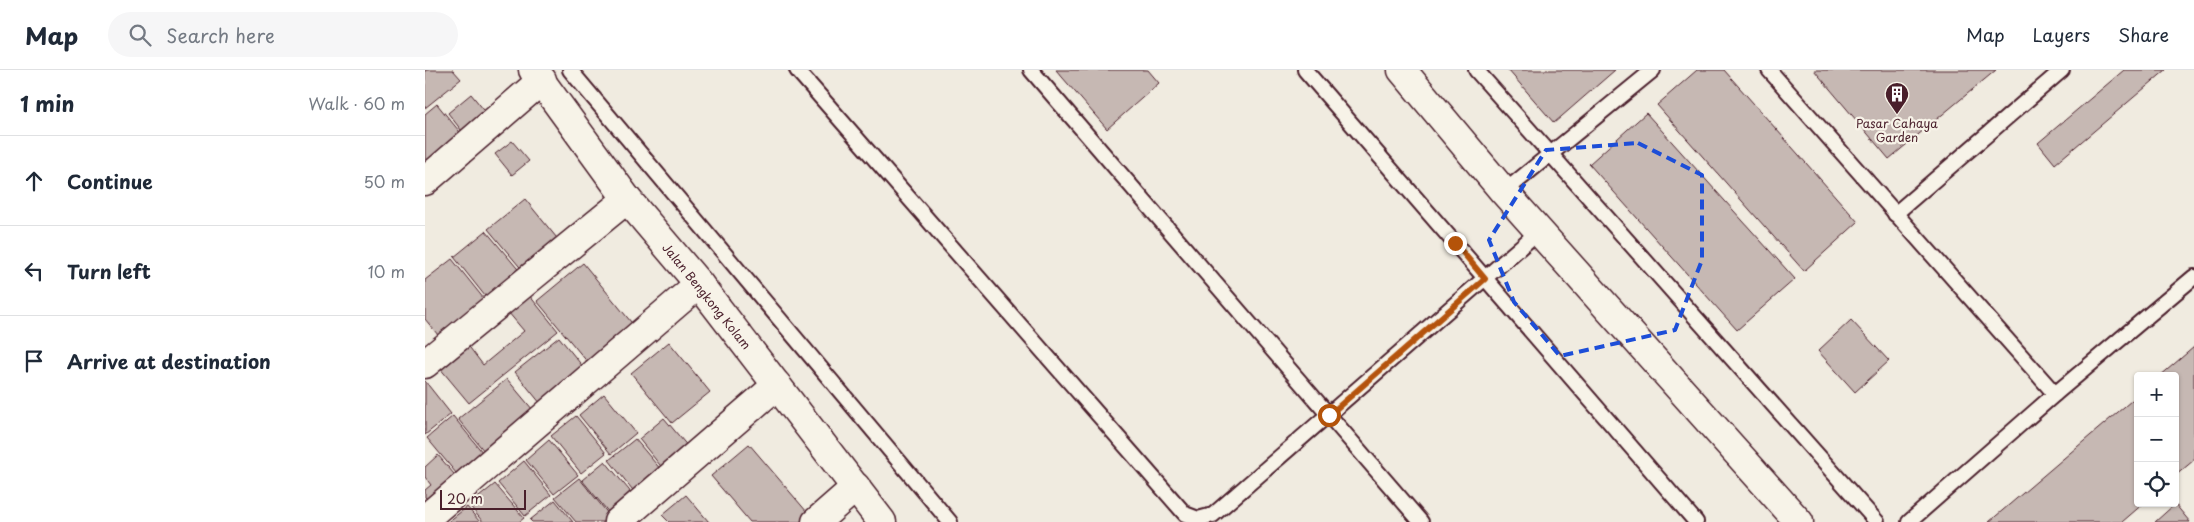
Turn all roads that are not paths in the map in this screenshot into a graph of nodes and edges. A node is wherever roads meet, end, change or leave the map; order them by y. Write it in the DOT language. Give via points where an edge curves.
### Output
graph roads {
  1 [pos="570,70"];
  2 [pos="797,70"];
  3 [pos="1031,70"];
  4 [pos="1305,70"];
  5 [pos="1402,70"];
  6 [pos="1476,70"];
  7 [pos="1653,70"];
  8 [pos="1769,70"];
  9 [pos="2062,70"];
  10 [pos="538,75"];
  11 [pos="1550,154"];
  12 [pos="425,181"];
  13 [pos="1504,192"];
  14 [pos="627,199"];
  15 [pos="1895,214"];
  16 [pos="1539,231"];
  17 [pos="2194,277"];
  18 [pos="1485,279"];
  19 [pos="699,284"];
  20 [pos="425,364"];
  21 [pos="777,385"];
  22 [pos="2055,394"];
  23 [pos="1329,415"];
  24 [pos="856,487"];
  25 [pos="425,519"];
  26 [pos="1199,520"];
  27 [pos="618,522"];
  28 [pos="816,522"];
  29 [pos="882,522"];
  30 [pos="950,522"];
  31 [pos="1421,522"];
  32 [pos="1696,522"];
  33 [pos="1799,522"];
  34 [pos="1877,522"];
  35 [pos="1909,522"];
  1 -- 30 [label="lane"];
  2 -- 26 [label="lane" via="1185,514"];
  3 -- 23 [label="lane"];
  4 -- 18 [label="lane"];
  5 -- 13 [label="street"];
  6 -- 11 [label="lane"];
  7 -- 11 [label="lane"];
  8 -- 15 [label="lane"];
  9 -- 15 [label="lane"];
  10 -- 12 [label="street"];
  10 -- 14 [label="street, Jalan Bengkong Kolam"];
  11 -- 13 [label="lane"];
  11 -- 34 [label="lane"];
  13 -- 16 [label="street"];
  14 -- 19 [label="street, Jalan Bengkong Kolam"];
  14 -- 20 [label="street"];
  15 -- 22 [label="lane"];
  16 -- 18 [label="lane"];
  16 -- 33 [label="street"];
  17 -- 22 [label="lane"];
  18 -- 23 [label="lane"];
  18 -- 32 [label="lane"];
  19 -- 21 [label="street, Jalan Bengkong Kolam"];
  19 -- 25 [label="street"];
  21 -- 24 [label="street, Jalan Bengkong Kolam"];
  21 -- 27 [label="street"];
  22 -- 35 [label="lane"];
  23 -- 26 [label="lane" via="1213,515"];
  23 -- 31 [label="lane"];
  24 -- 28 [label="street"];
  24 -- 29 [label="street, Jalan Bengkong Kolam"];
}
